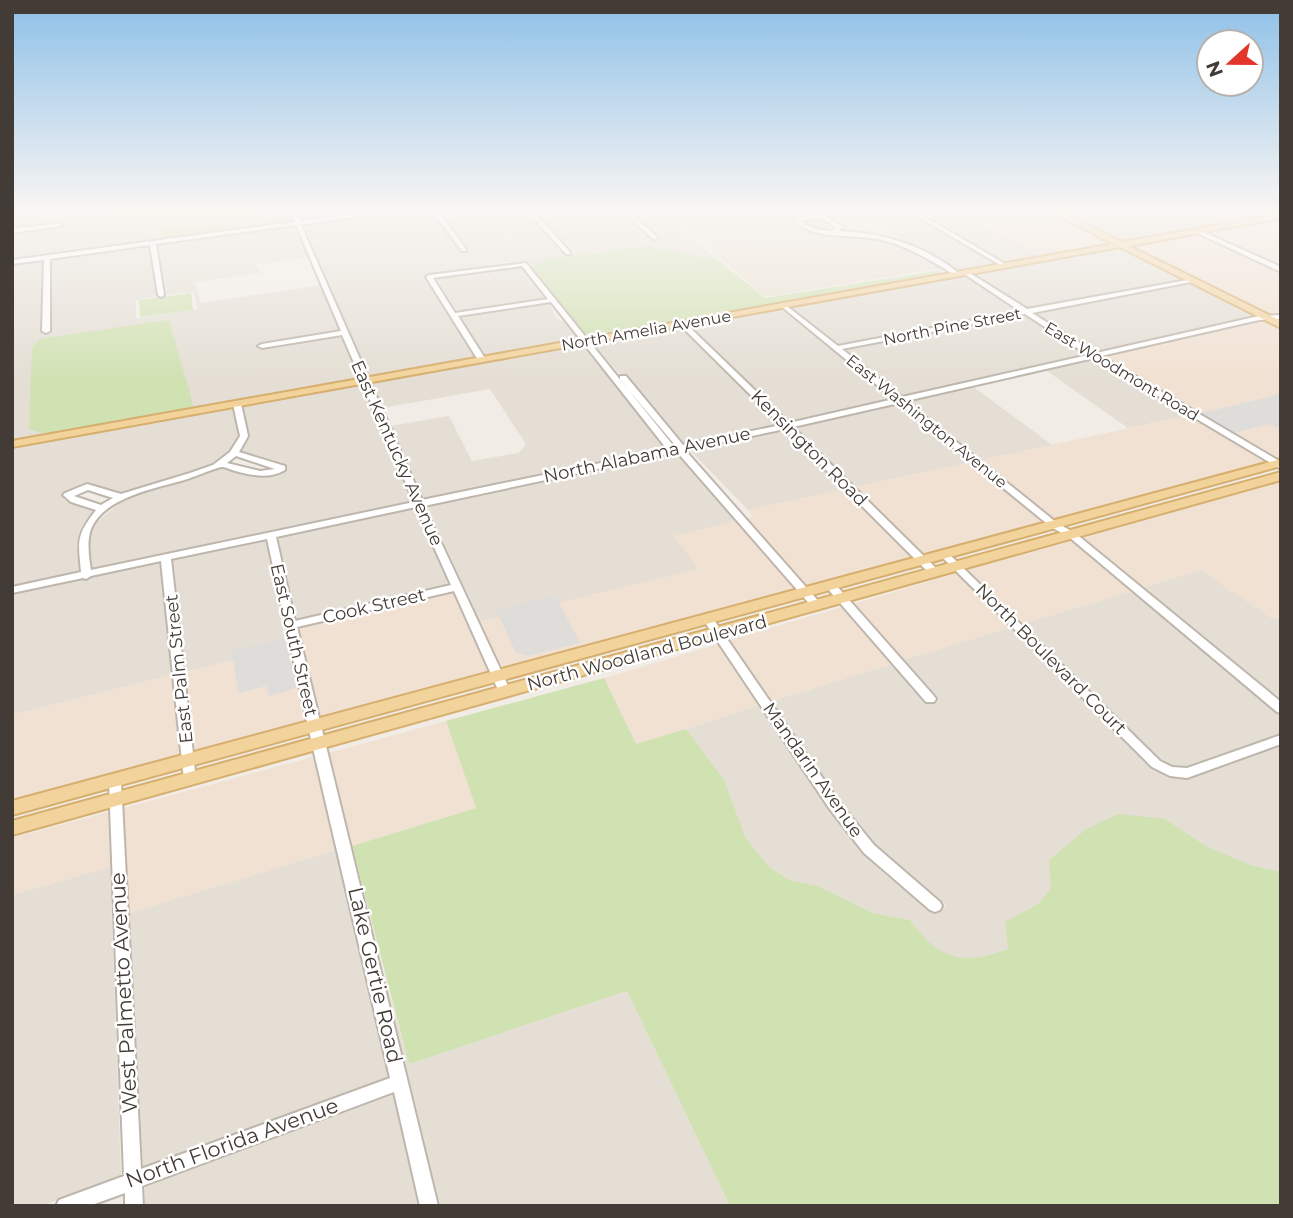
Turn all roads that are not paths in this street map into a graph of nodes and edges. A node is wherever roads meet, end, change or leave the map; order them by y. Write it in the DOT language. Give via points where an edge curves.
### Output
graph roads {
  1 [pos="47,269"];
  2 [pos="157,269"];
  3 [pos="318,269"];
  4 [pos="481,269"];
  5 [pos="528,269"];
  6 [pos="953,269"];
  7 [pos="983,269"];
  8 [pos="1169,269"];
  9 [pos="961,273"];
  10 [pos="1191,280"];
  11 [pos="161,295"];
  12 [pos="554,300"];
  13 [pos="783,305"];
  14 [pos="1024,312"];
  15 [pos="453,315"];
  16 [pos="1281,317"];
  17 [pos="1267,318"];
  18 [pos="683,323"];
  19 [pos="1281,325"];
  20 [pos="46,331"];
  21 [pos="345,332"];
  22 [pos="586,340"];
  23 [pos="262,345"];
  24 [pos="838,348"];
  25 [pos="1096,354"];
  26 [pos="482,360"];
  27 [pos="365,381"];
  28 [pos="901,398"];
  29 [pos="237,404"];
  30 [pos="787,426"];
  31 [pos="12,444"];
  32 [pos="679,449"];
  33 [pos="234,453"];
  34 [pos="219,463"];
  35 [pos="1280,467"];
  36 [pos="121,497"];
  37 [pos="419,504"];
  38 [pos="104,509"];
  39 [pos="1054,525"];
  40 [pos="1072,535"];
  41 [pos="271,536"];
  42 [pos="945,555"];
  43 [pos="166,558"];
  44 [pos="923,561"];
  45 [pos="958,567"];
  46 [pos="935,573"];
  47 [pos="86,576"];
  48 [pos="831,586"];
  49 [pos="457,587"];
  50 [pos="12,590"];
  51 [pos="805,593"];
  52 [pos="842,599"];
  53 [pos="817,606"];
  54 [pos="709,620"];
  55 [pos="291,625"];
  56 [pos="718,633"];
  57 [pos="498,677"];
  58 [pos="505,692"];
  59 [pos="930,699"];
  60 [pos="1281,709"];
  61 [pos="314,727"];
  62 [pos="1281,739"];
  63 [pos="318,744"];
  64 [pos="189,761"];
  65 [pos="190,779"];
  66 [pos="115,780"];
  67 [pos="115,800"];
  68 [pos="12,808"];
  69 [pos="12,828"];
  70 [pos="935,906"];
  71 [pos="400,1082"];
  72 [pos="133,1179"];
  73 [pos="65,1206"];
  74 [pos="134,1206"];
  75 [pos="429,1206"];
  1 -- 20 [label="street"];
  2 -- 11 [label="street"];
  3 -- 21 [label="street, East Kentucky Avenue"];
  4 -- 15 [label="street" via="429,277"];
  5 -- 12 [label="street"];
  6 -- 9 [label="street, East Woodmont Road"];
  7 -- 9 [label="main road, North Amelia Avenue"];
  8 -- 10 [label="main road"];
  9 -- 13 [label="main road, North Amelia Avenue"];
  9 -- 14 [label="street, East Woodmont Road"];
  10 -- 14 [label="street, North Pine Street"];
  10 -- 17 [label="main road"];
  12 -- 15 [label="street"];
  12 -- 22 [label="street"];
  13 -- 18 [label="main road, North Amelia Avenue"];
  13 -- 24 [label="street, East Washington Avenue"];
  14 -- 24 [label="street, North Pine Street"];
  14 -- 25 [label="street, East Woodmont Road"];
  15 -- 26 [label="street"];
  16 -- 17 [label="street, North Alabama Avenue"];
  17 -- 19 [label="main road"];
  17 -- 25 [label="street, North Alabama Avenue"];
  18 -- 22 [label="main road, North Amelia Avenue"];
  18 -- 30 [label="street, Kensington Road"];
  21 -- 23 [label="street"];
  21 -- 27 [label="street, East Kentucky Avenue"];
  22 -- 26 [label="main road, North Amelia Avenue"];
  22 -- 32 [label="street" via="669,446"];
  24 -- 28 [label="street, East Washington Avenue"];
  25 -- 28 [label="street, North Alabama Avenue"];
  25 -- 35 [label="street, East Woodmont Road"];
  26 -- 27 [label="main road, North Amelia Avenue"];
  27 -- 29 [label="main road, North Amelia Avenue"];
  27 -- 37 [label="street, East Kentucky Avenue"];
  28 -- 30 [label="street, North Alabama Avenue"];
  28 -- 39 [label="street, East Washington Avenue"];
  29 -- 31 [label="main road, North Amelia Avenue"];
  29 -- 33 [label="street" via="244,436"];
  30 -- 32 [label="street, North Alabama Avenue"];
  30 -- 44 [label="street, Kensington Road"];
  32 -- 37 [label="street, North Alabama Avenue"];
  32 -- 51 [label="street"];
  33 -- 34 [label="street"];
  33 -- 34 [label="street" via="282,468 262,474"];
  34 -- 36 [label="street"];
  35 -- 39 [label="main road, North Woodland Boulevard"];
  35 -- 40 [label="main road, North Woodland Boulevard"];
  36 -- 38 [label="street"];
  36 -- 38 [label="street" via="87,486 68,495"];
  37 -- 41 [label="street, North Alabama Avenue"];
  37 -- 49 [label="street, East Kentucky Avenue"];
  38 -- 47 [label="street" via="87,526 84,536"];
  39 -- 40 [label="street, East Washington Avenue"];
  39 -- 42 [label="main road, North Woodland Boulevard"];
  40 -- 45 [label="main road, North Woodland Boulevard"];
  40 -- 60 [label="street, East Washington Avenue"];
  41 -- 43 [label="street, North Alabama Avenue"];
  41 -- 55 [label="street, East South Street"];
  42 -- 44 [label="main road, North Woodland Boulevard"];
  42 -- 45 [label="street, North Boulevard Court"];
  43 -- 47 [label="street, North Alabama Avenue"];
  43 -- 64 [label="street, East Palm Street"];
  44 -- 46 [label="street, Kensington Road"];
  44 -- 48 [label="main road, North Woodland Boulevard"];
  45 -- 46 [label="main road, North Woodland Boulevard"];
  45 -- 62 [label="street, North Boulevard Court" via="1156,764 1187,772"];
  46 -- 52 [label="main road, North Woodland Boulevard"];
  47 -- 50 [label="street, North Alabama Avenue"];
  48 -- 51 [label="main road, North Woodland Boulevard"];
  48 -- 52 [label="street"];
  49 -- 55 [label="street, Cook Street"];
  49 -- 57 [label="street, East Kentucky Avenue"];
  51 -- 53 [label="street"];
  51 -- 54 [label="main road, North Woodland Boulevard"];
  52 -- 53 [label="main road, North Woodland Boulevard"];
  52 -- 59 [label="street"];
  53 -- 56 [label="main road, North Woodland Boulevard"];
  54 -- 56 [label="street, Mandarin Avenue"];
  54 -- 57 [label="main road, North Woodland Boulevard"];
  55 -- 61 [label="street, East South Street"];
  56 -- 58 [label="main road, North Woodland Boulevard"];
  56 -- 70 [label="street, Mandarin Avenue" via="834,805 869,849"];
  57 -- 58 [label="street, East Kentucky Avenue"];
  57 -- 61 [label="main road, North Woodland Boulevard"];
  58 -- 63 [label="main road, North Woodland Boulevard"];
  61 -- 63 [label="street, East South Street"];
  61 -- 64 [label="main road, North Woodland Boulevard"];
  63 -- 65 [label="main road, North Woodland Boulevard"];
  63 -- 71 [label="street, Lake Gertie Road"];
  64 -- 65 [label="street, East Palm Street"];
  64 -- 66 [label="main road, North Woodland Boulevard"];
  65 -- 67 [label="main road, North Woodland Boulevard"];
  66 -- 67 [label="street, West Palmetto Avenue"];
  66 -- 68 [label="main road, North Woodland Boulevard"];
  67 -- 69 [label="main road, North Woodland Boulevard"];
  67 -- 72 [label="street, West Palmetto Avenue"];
  71 -- 72 [label="street, North Florida Avenue"];
  71 -- 75 [label="street, Lake Gertie Road"];
  72 -- 73 [label="street, North Florida Avenue"];
  72 -- 74 [label="street, West Palmetto Avenue"];
}
